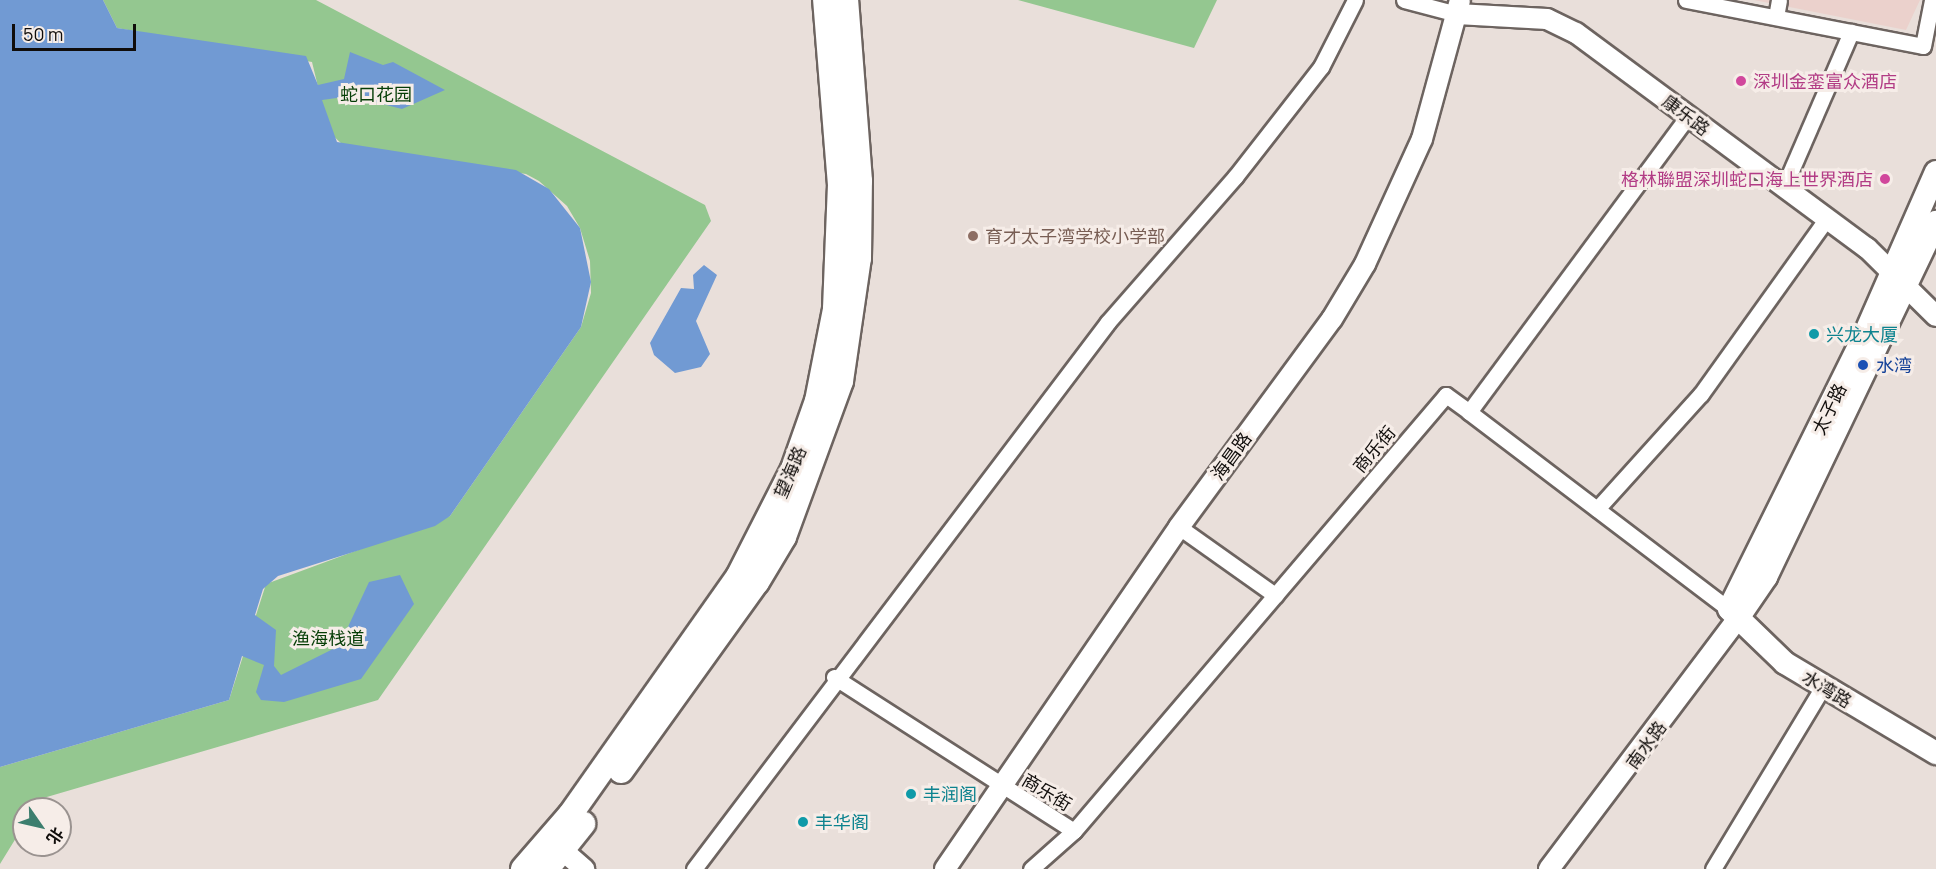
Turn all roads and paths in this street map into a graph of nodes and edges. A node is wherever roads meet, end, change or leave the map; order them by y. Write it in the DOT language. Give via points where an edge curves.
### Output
graph roads {
  1 [pos="825,0"];
  2 [pos="846,0"];
  3 [pos="1355,0"];
  4 [pos="1404,0"];
  5 [pos="1686,0"];
  6 [pos="1779,0"];
  7 [pos="1932,0"];
  8 [pos="1459,7"];
  9 [pos="1776,17"];
  10 [pos="1851,32"];
  11 [pos="1688,116"];
  12 [pos="1936,172"];
  13 [pos="1784,187"];
  14 [pos="1827,218"];
  15 [pos="1936,222"];
  16 [pos="1900,279"];
  17 [pos="1936,316"];
  18 [pos="1469,412"];
  19 [pos="1597,509"];
  20 [pos="1179,527"];
  21 [pos="1275,595"];
  22 [pos="1733,613"];
  23 [pos="834,677"];
  24 [pos="1823,687"];
  25 [pos="1936,753"];
  26 [pos="1001,787"];
  27 [pos="1074,831"];
  28 [pos="547,859"];
  29 [pos="584,869"];
  30 [pos="694,869"];
  31 [pos="945,869"];
  32 [pos="1031,869"];
  33 [pos="1549,869"];
  34 [pos="1713,869"];
  1 -- 28 [label="main road, 望海路" via="840,185 835,309 817,401 793,468 738,577"];
  2 -- 28 [label="main road, 望海路" via="860,181 859,258 853,321 823,441 784,537 758,582"];
  3 -- 23 [label="street" via="1322,67 1235,177 1108,322"];
  4 -- 8 [label="street"];
  5 -- 9 [label="street"];
  6 -- 9 [label="street"];
  7 -- 10 [label="street" via="1923,46"];
  8 -- 11 [label="street, 康乐路" via="1561,24"];
  8 -- 20 [label="street, 海昌路" via="1422,139 1365,264 1332,319"];
  9 -- 10 [label="street"];
  10 -- 13 [label="street"];
  11 -- 13 [label="street, 康乐路"];
  11 -- 18 [label="street"];
  12 -- 16 [label="main road, 太子路"];
  13 -- 14 [label="street, 康乐路"];
  14 -- 16 [label="street, 康乐路"];
  14 -- 19 [label="street" via="1701,394"];
  15 -- 16 [label="main road, 太子路"];
  16 -- 17 [label="street, 康乐路"];
  16 -- 22 [label="main road, 太子路" via="1766,577"];
  18 -- 19 [label="street"];
  18 -- 21 [label="street, 商乐街" via="1446,394"];
  19 -- 22 [label="street"];
  20 -- 21 [label="street"];
  20 -- 26 [label="street, 海昌路"];
  21 -- 27 [label="street, 商乐街"];
  22 -- 24 [label="main road, 水湾路" via="1771,652"];
  22 -- 33 [label="street, 南水路"];
  23 -- 26 [label="street, 商乐街"];
  23 -- 30 [label="street"];
  24 -- 25 [label="main road, 水湾路"];
  24 -- 34 [label="street"];
  26 -- 27 [label="street, 商乐街"];
  26 -- 31 [label="street, 海昌路"];
  27 -- 32 [label="street, 商乐街"];
  28 -- 29 [label="street"];
}
